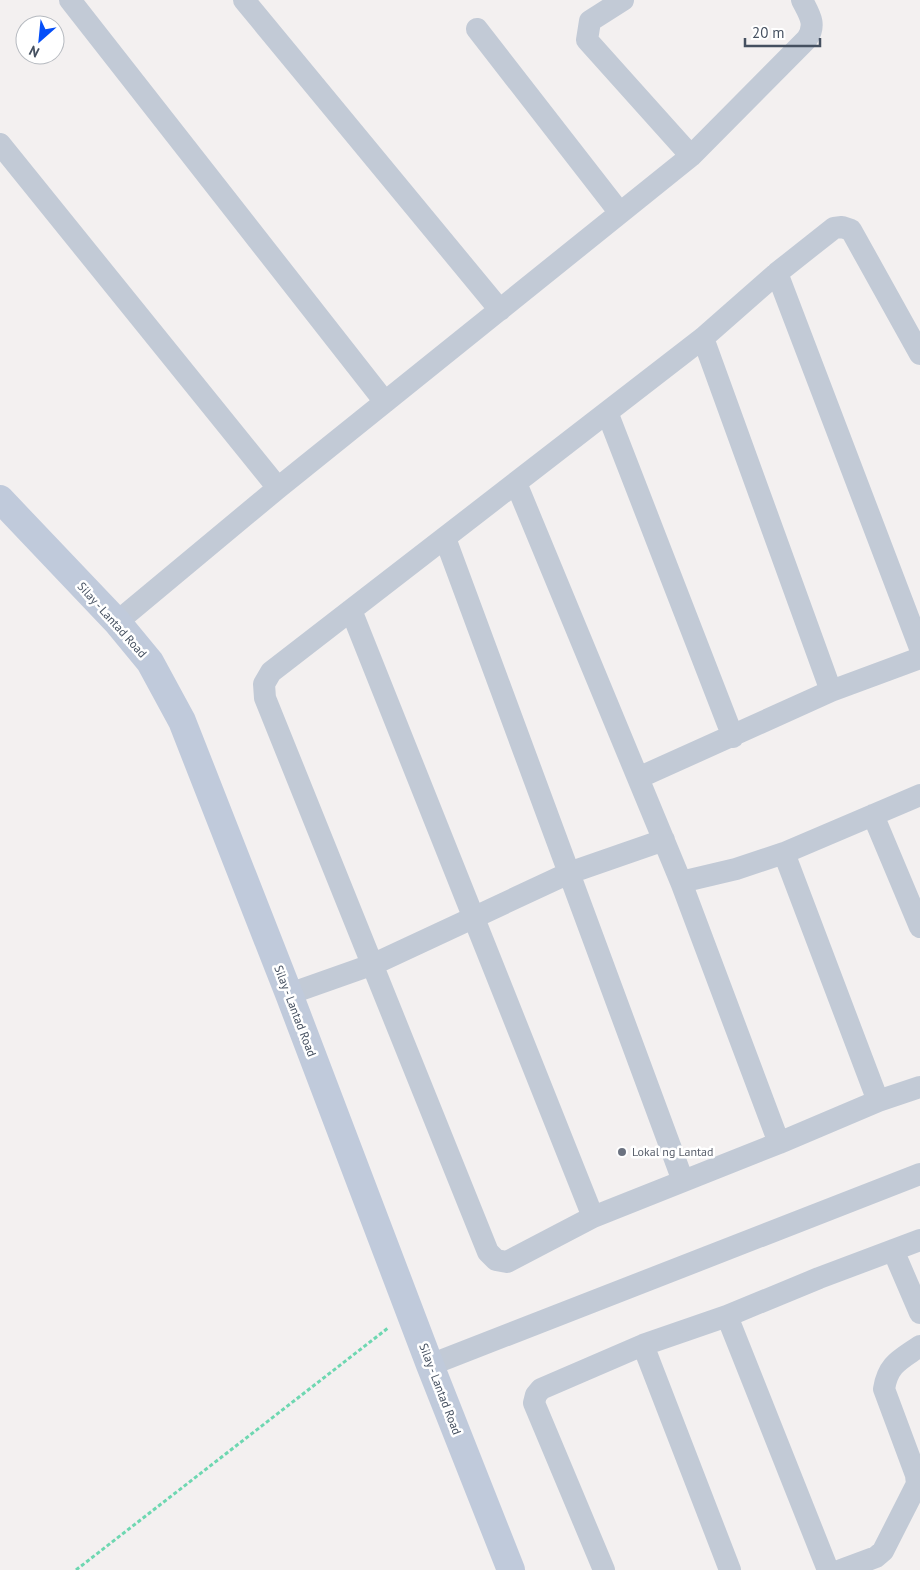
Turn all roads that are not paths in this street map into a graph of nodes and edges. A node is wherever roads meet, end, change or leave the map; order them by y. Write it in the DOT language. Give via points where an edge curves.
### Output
graph roads {
  1 [pos="70,0"];
  2 [pos="244,0"];
  3 [pos="623,0"];
  4 [pos="802,0"];
  5 [pos="477,30"];
  6 [pos="0,144"];
  7 [pos="690,156"];
  8 [pos="620,214"];
  9 [pos="777,273"];
  10 [pos="500,310"];
  11 [pos="703,338"];
  12 [pos="920,354"];
  13 [pos="385,402"];
  14 [pos="607,412"];
  15 [pos="516,483"];
  16 [pos="278,488"];
  17 [pos="0,500"];
  18 [pos="444,538"];
  19 [pos="351,610"];
  20 [pos="117,622"];
  21 [pos="920,648"];
  22 [pos="920,658"];
  23 [pos="831,691"];
  24 [pos="733,737"];
  25 [pos="638,778"];
  26 [pos="920,795"];
  27 [pos="873,816"];
  28 [pos="664,840"];
  29 [pos="784,853"];
  30 [pos="569,873"];
  31 [pos="681,882"];
  32 [pos="474,917"];
  33 [pos="920,927"];
  34 [pos="374,964"];
  35 [pos="289,994"];
  36 [pos="920,1087"];
  37 [pos="878,1101"];
  38 [pos="779,1143"];
  39 [pos="920,1174"];
  40 [pos="683,1181"];
  41 [pos="593,1216"];
  42 [pos="920,1240"];
  43 [pos="893,1250"];
  44 [pos="920,1313"];
  45 [pos="727,1316"];
  46 [pos="643,1345"];
  47 [pos="920,1346"];
  48 [pos="430,1365"];
  49 [pos="918,1485"];
  50 [pos="512,1570"];
  51 [pos="604,1570"];
  52 [pos="730,1570"];
  53 [pos="828,1570"];
  54 [pos="841,1570"];
  1 -- 13 [label="street"];
  2 -- 10 [label="street"];
  3 -- 7 [label="street" via="590,21 587,40"];
  4 -- 7 [label="street" via="813,22 807,39"];
  5 -- 8 [label="street"];
  6 -- 16 [label="street"];
  7 -- 8 [label="street"];
  8 -- 10 [label="street"];
  9 -- 11 [label="street"];
  9 -- 12 [label="street" via="834,228 851,230"];
  9 -- 21 [label="street"];
  10 -- 13 [label="street"];
  11 -- 14 [label="street"];
  11 -- 23 [label="street"];
  13 -- 16 [label="street"];
  14 -- 15 [label="street"];
  14 -- 24 [label="street"];
  15 -- 18 [label="street"];
  15 -- 25 [label="street"];
  16 -- 20 [label="street"];
  17 -- 20 [label="street, Silay - Lantad Road"];
  18 -- 19 [label="street"];
  18 -- 30 [label="street"];
  19 -- 32 [label="street"];
  19 -- 34 [label="street" via="271,672 264,684 265,698"];
  20 -- 35 [label="street, Silay - Lantad Road" via="150,662 182,721"];
  22 -- 23 [label="street"];
  23 -- 24 [label="street"];
  24 -- 25 [label="street"];
  25 -- 28 [label="street"];
  26 -- 27 [label="street"];
  27 -- 29 [label="street"];
  27 -- 33 [label="street"];
  28 -- 30 [label="street"];
  28 -- 31 [label="street"];
  29 -- 31 [label="street" via="736,870"];
  29 -- 37 [label="street"];
  30 -- 32 [label="street"];
  30 -- 40 [label="street"];
  31 -- 38 [label="street"];
  32 -- 34 [label="street"];
  32 -- 41 [label="street"];
  34 -- 35 [label="street"];
  34 -- 41 [label="street" via="488,1252 496,1260 507,1262"];
  35 -- 48 [label="street, Silay - Lantad Road"];
  36 -- 37 [label="street"];
  37 -- 38 [label="street"];
  38 -- 40 [label="street"];
  39 -- 48 [label="street"];
  40 -- 41 [label="street"];
  42 -- 43 [label="street"];
  43 -- 44 [label="street"];
  43 -- 45 [label="street"];
  45 -- 46 [label="street"];
  45 -- 53 [label="street"];
  46 -- 51 [label="street" via="541,1389 534,1403"];
  46 -- 52 [label="street"];
  47 -- 49 [label="street" via="893,1364 886,1376 884,1390"];
  48 -- 50 [label="street, Silay - Lantad Road"];
  49 -- 54 [label="street" via="883,1551 876,1557"];
}
